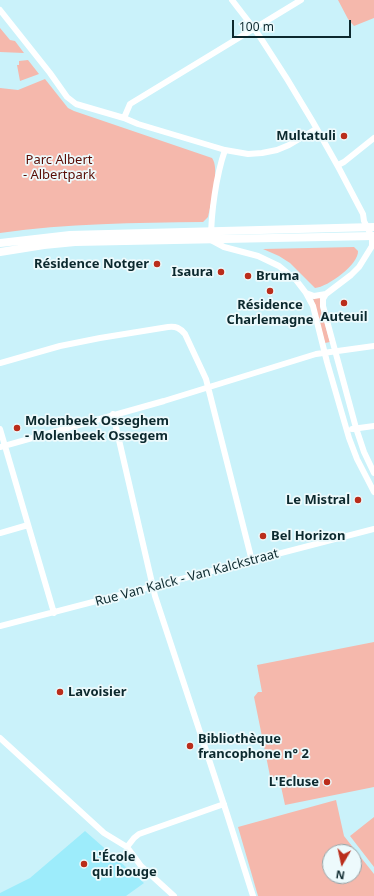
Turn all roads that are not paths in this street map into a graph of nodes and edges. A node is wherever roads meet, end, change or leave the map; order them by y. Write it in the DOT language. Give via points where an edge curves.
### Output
graph roads {
  1 [pos="232,0"];
  2 [pos="301,0"];
  3 [pos="0,10"];
  4 [pos="253,28"];
  5 [pos="124,118"];
  6 [pos="316,128"];
  7 [pos="374,138"];
  8 [pos="225,150"];
  9 [pos="338,165"];
  10 [pos="371,228"];
  11 [pos="211,236"];
  12 [pos="373,236"];
  13 [pos="117,237"];
  14 [pos="0,243"];
  15 [pos="0,252"];
  16 [pos="306,293"];
  17 [pos="326,294"];
  18 [pos="374,346"];
  19 [pos="335,351"];
  20 [pos="324,353"];
  21 [pos="0,363"];
  22 [pos="208,388"];
  23 [pos="113,414"];
  24 [pos="374,426"];
  25 [pos="356,428"];
  26 [pos="0,429"];
  27 [pos="347,430"];
  28 [pos="2,446"];
  29 [pos="374,473"];
  30 [pos="374,492"];
  31 [pos="28,525"];
  32 [pos="374,529"];
  33 [pos="0,533"];
  34 [pos="252,562"];
  35 [pos="152,587"];
  36 [pos="54,613"];
  37 [pos="0,626"];
  38 [pos="0,738"];
  39 [pos="224,804"];
  40 [pos="127,847"];
  41 [pos="166,894"];
  42 [pos="174,896"];
  43 [pos="253,896"];
  1 -- 4 [label="street"];
  2 -- 4 [label="street"];
  3 -- 5 [label="street" via="67,97 76,104"];
  4 -- 5 [label="street" via="130,104"];
  4 -- 6 [label="street"];
  5 -- 8 [label="street"];
  6 -- 8 [label="street" via="277,150 248,154"];
  6 -- 9 [label="street"];
  7 -- 9 [label="street"];
  8 -- 11 [label="street" via="212,216"];
  9 -- 10 [label="street" via="363,214 364,221"];
  10 -- 11 [label="street"];
  10 -- 12 [label="street"];
  11 -- 12 [label="street"];
  11 -- 13 [label="street"];
  11 -- 16 [label="street" via="224,247 258,256 280,266"];
  12 -- 17 [label="street" via="372,246 359,267"];
  13 -- 14 [label="street" via="70,235"];
  13 -- 15 [label="street"];
  16 -- 17 [label="street" via="314,296"];
  16 -- 20 [label="street" via="313,306"];
  17 -- 19 [label="street" via="323,306"];
  18 -- 19 [label="street"];
  19 -- 20 [label="street"];
  19 -- 25 [label="street"];
  20 -- 22 [label="street"];
  20 -- 27 [label="street"];
  21 -- 22 [label="street" via="60,346 175,326 185,334"];
  22 -- 23 [label="street"];
  22 -- 34 [label="street"];
  23 -- 28 [label="street"];
  23 -- 35 [label="street"];
  24 -- 25 [label="street"];
  25 -- 27 [label="street"];
  25 -- 29 [label="street"];
  26 -- 28 [label="street"];
  27 -- 30 [label="street" via="357,460"];
  28 -- 31 [label="street"];
  31 -- 33 [label="street"];
  31 -- 36 [label="street"];
  32 -- 34 [label="street, Rue Van Kalck - Van Kalckstraat"];
  34 -- 35 [label="street, Rue Van Kalck - Van Kalckstraat"];
  35 -- 36 [label="street, Rue Van Kalck - Van Kalckstraat"];
  35 -- 39 [label="street"];
  36 -- 37 [label="street, Rue Van Kalck - Van Kalckstraat"];
  38 -- 40 [label="street" via="104,833"];
  39 -- 40 [label="street" via="139,834"];
  39 -- 43 [label="street"];
  40 -- 41 [label="street"];
  41 -- 42 [label="street"];
}
